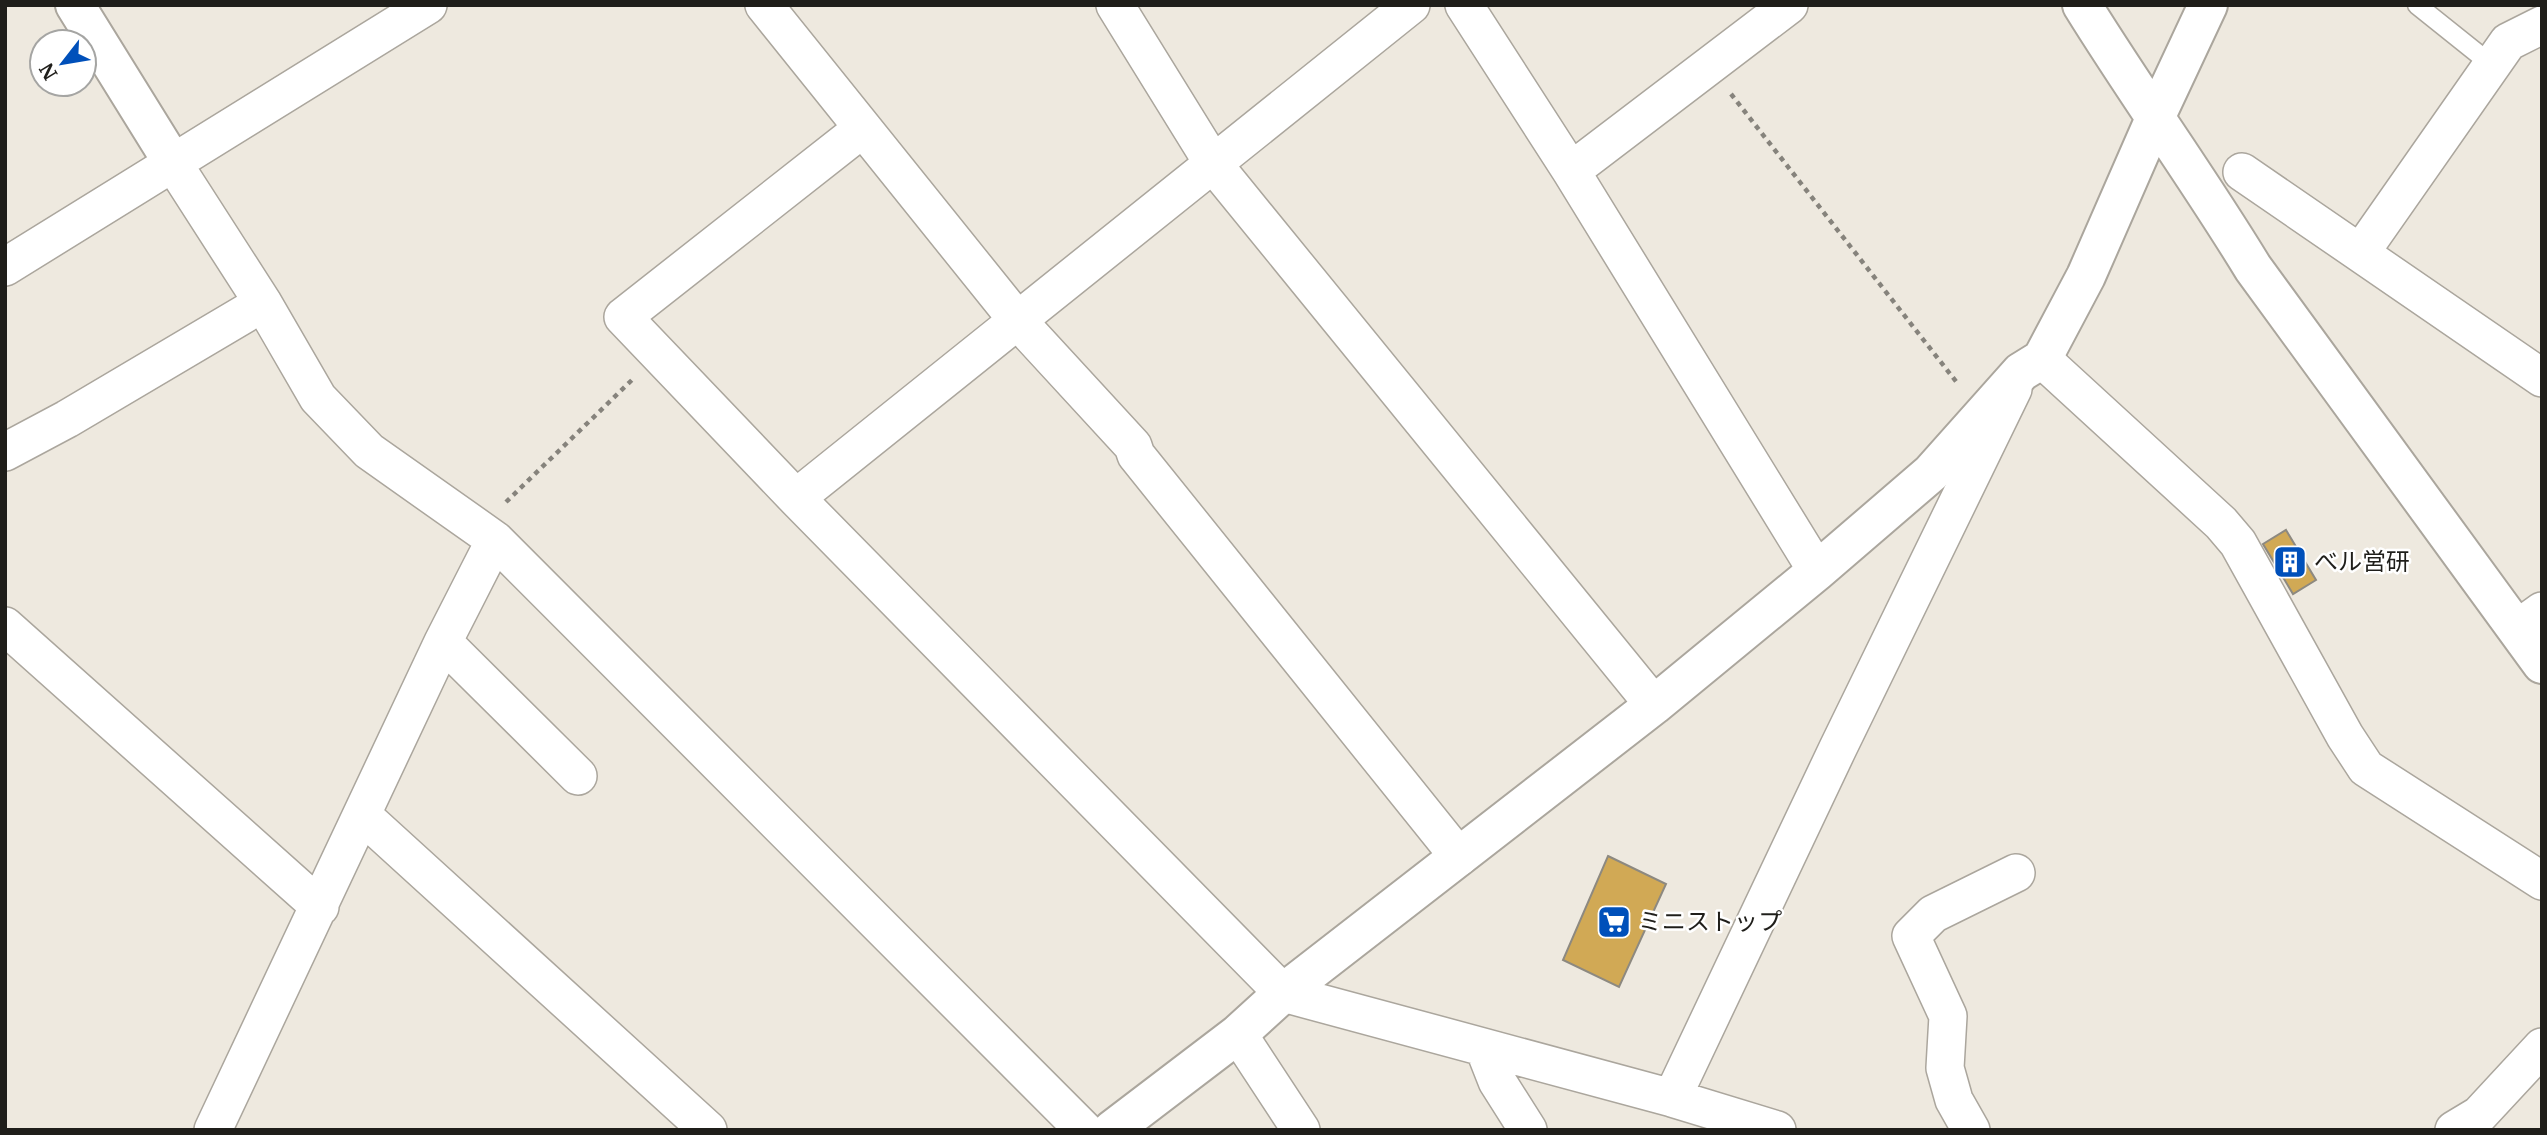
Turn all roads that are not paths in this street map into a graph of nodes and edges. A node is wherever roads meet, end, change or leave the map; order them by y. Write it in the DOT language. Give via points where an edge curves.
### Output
graph roads {
  1 [pos="75,5"];
  2 [pos="428,5"];
  3 [pos="764,5"];
  4 [pos="1115,5"];
  5 [pos="1410,5"];
  6 [pos="1464,5"];
  7 [pos="1789,5"];
  8 [pos="2082,5"];
  9 [pos="2208,5"];
  10 [pos="2417,5"];
  11 [pos="2542,25"];
  12 [pos="2492,65"];
  13 [pos="2156,116"];
  14 [pos="862,129"];
  15 [pos="173,163"];
  16 [pos="1214,165"];
  17 [pos="1571,171"];
  18 [pos="2242,172"];
  19 [pos="2361,252"];
  20 [pos="5,267"];
  21 [pos="263,303"];
  22 [pos="1018,321"];
  23 [pos="2031,366"];
  24 [pos="2542,378"];
  25 [pos="5,453"];
  26 [pos="796,498"];
  27 [pos="488,534"];
  28 [pos="1817,571"];
  29 [pos="2529,620"];
  30 [pos="5,626"];
  31 [pos="443,642"];
  32 [pos="2542,664"];
  33 [pos="1654,705"];
  34 [pos="578,776"];
  35 [pos="362,815"];
  36 [pos="1459,856"];
  37 [pos="2016,873"];
  38 [pos="2542,881"];
  39 [pos="320,907"];
  40 [pos="1283,993"];
  41 [pos="1238,1034"];
  42 [pos="2542,1047"];
  43 [pos="1484,1048"];
  44 [pos="1672,1098"];
  45 [pos="213,1130"];
  46 [pos="708,1130"];
  47 [pos="1084,1130"];
  48 [pos="1112,1130"];
  49 [pos="1301,1130"];
  50 [pos="1528,1130"];
  51 [pos="1777,1130"];
  52 [pos="1971,1130"];
  53 [pos="2454,1130"];
  1 -- 15 [label="street"];
  2 -- 15 [label="street"];
  3 -- 14 [label="street"];
  4 -- 16 [label="street"];
  5 -- 16 [label="street"];
  6 -- 17 [label="street"];
  7 -- 17 [label="street"];
  8 -- 13 [label="street"];
  9 -- 13 [label="street"];
  10 -- 12 [label="lane"];
  11 -- 12 [label="street" via="2508,42"];
  12 -- 19 [label="street"];
  13 -- 23 [label="street" via="2086,276"];
  13 -- 29 [label="street" via="2253,268"];
  14 -- 22 [label="street"];
  14 -- 26 [label="street" via="623,317"];
  15 -- 20 [label="street"];
  15 -- 21 [label="street"];
  16 -- 22 [label="street"];
  16 -- 33 [label="street"];
  17 -- 28 [label="street"];
  18 -- 19 [label="street"];
  19 -- 24 [label="street"];
  21 -- 25 [label="street"];
  21 -- 27 [label="street" via="317,398 369,451"];
  22 -- 26 [label="street"];
  22 -- 36 [label="street" via="1133,446"];
  23 -- 28 [label="street" via="1931,473"];
  23 -- 38 [label="street" via="2221,523 2238,543 2366,768"];
  23 -- 44 [label="street" via="1838,748"];
  26 -- 40 [label="street"];
  27 -- 31 [label="street"];
  27 -- 47 [label="street"];
  28 -- 33 [label="street"];
  29 -- 32 [label="street"];
  30 -- 39 [label="street"];
  31 -- 34 [label="street"];
  31 -- 35 [label="street"];
  33 -- 36 [label="street"];
  35 -- 39 [label="street"];
  35 -- 46 [label="street"];
  36 -- 40 [label="street"];
  37 -- 52 [label="street" via="1933,914 1911,936 1948,1016 1945,1068 1954,1100"];
  39 -- 45 [label="street"];
  40 -- 41 [label="street"];
  40 -- 43 [label="street"];
  41 -- 48 [label="street"];
  41 -- 49 [label="street"];
  42 -- 53 [label="street" via="2479,1115"];
  43 -- 44 [label="street"];
  43 -- 50 [label="street" via="1497,1081"];
  44 -- 51 [label="street"];
}
